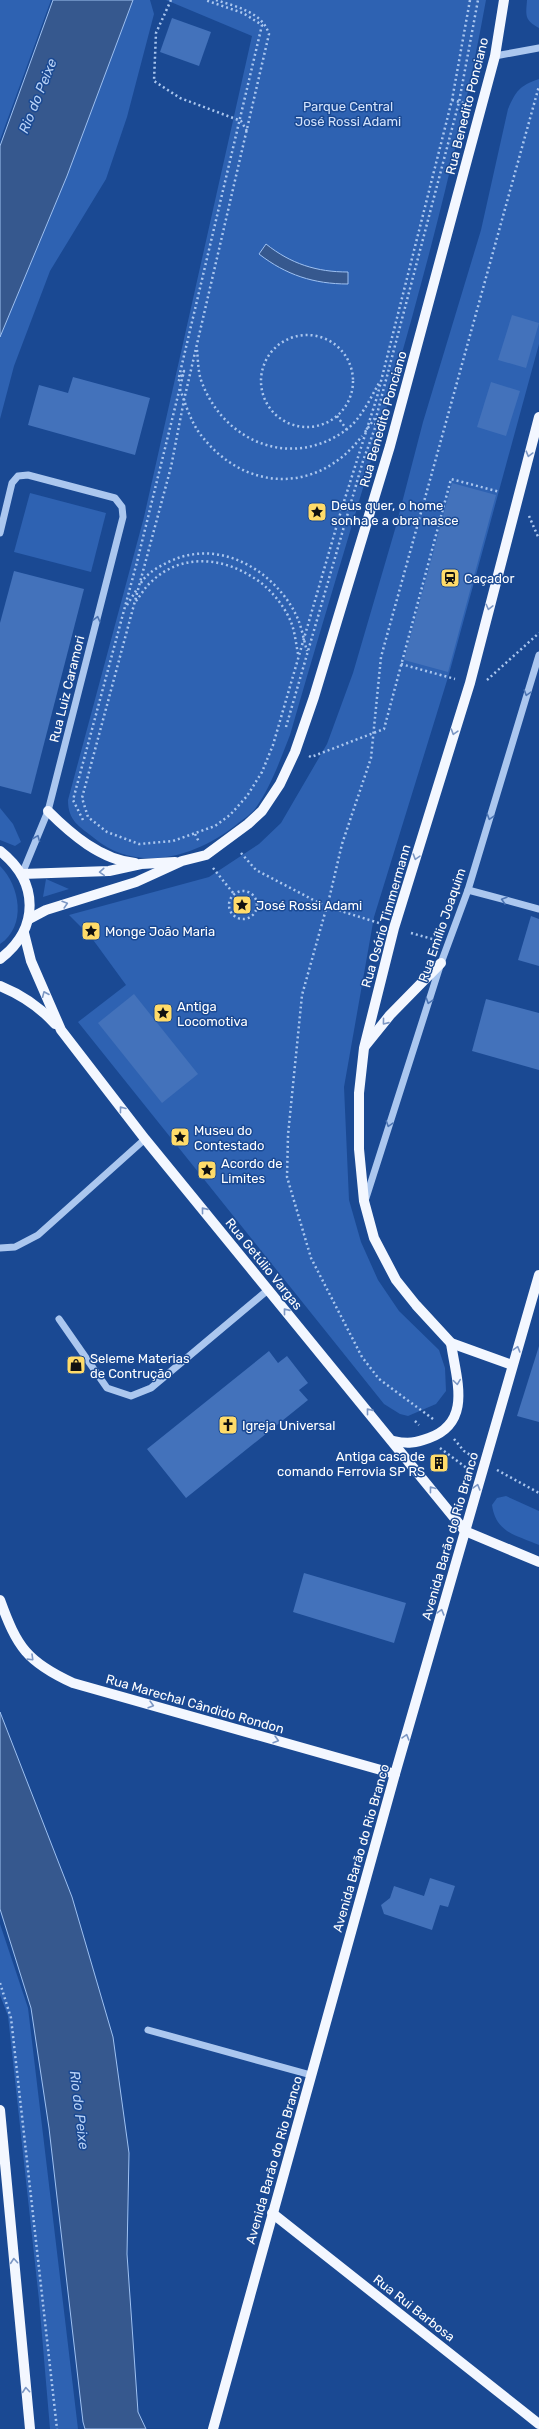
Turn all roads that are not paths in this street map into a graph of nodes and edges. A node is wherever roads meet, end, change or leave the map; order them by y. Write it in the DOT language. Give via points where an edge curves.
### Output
graph roads {
  1 [pos="504,0"];
  2 [pos="539,48"];
  3 [pos="495,56"];
  4 [pos="539,416"];
  5 [pos="0,533"];
  6 [pos="539,655"];
  7 [pos="48,811"];
  8 [pos="0,850"];
  9 [pos="182,861"];
  10 [pos="141,864"];
  11 [pos="22,874"];
  12 [pos="468,890"];
  13 [pos="539,909"];
  14 [pos="29,918"];
  15 [pos="24,933"];
  16 [pos="0,959"];
  17 [pos="442,963"];
  18 [pos="0,986"];
  19 [pos="60,1030"];
  20 [pos="364,1048"];
  21 [pos="145,1139"];
  22 [pos="364,1202"];
  23 [pos="0,1248"];
  24 [pos="539,1275"];
  25 [pos="269,1290"];
  26 [pos="59,1319"];
  27 [pos="452,1343"];
  28 [pos="512,1365"];
  29 [pos="394,1441"];
  30 [pos="465,1531"];
  31 [pos="539,1562"];
  32 [pos="0,1600"];
  33 [pos="395,1774"];
  34 [pos="148,2030"];
  35 [pos="311,2075"];
  36 [pos="0,2110"];
  37 [pos="272,2213"];
  38 [pos="539,2424"];
  39 [pos="30,2429"];
  40 [pos="213,2429"];
  1 -- 3 [label="main road, Rua Benedito Ponciano"];
  2 -- 3 [label="street"];
  3 -- 9 [label="main road, Rua Benedito Ponciano" via="390,446 295,752 272,796 248,824 206,855"];
  4 -- 20 [label="main road, Rua Osório Timmermann, one-way" via="470,683 394,928"];
  7 -- 5 [label="street, Rua Luiz Caramori, one-way" via="123,517 122,507 116,498 28,475 18,476 12,483"];
  6 -- 12 [label="street, Rua Emílio Joaquim, one-way"];
  7 -- 10 [label="main road" via="68,831 110,857"];
  11 -- 7 [label="street, Rua Luiz Caramori, one-way"];
  8 -- 11 [label="main road"];
  9 -- 10 [label="main road, Rua Benedito Ponciano"];
  14 -- 9 [label="main road, Rua Benedito Ponciano, one-way" via="46,910 136,882"];
  10 -- 11 [label="main road, Rua Benedito Ponciano, one-way" via="109,871"];
  11 -- 14 [label="main road" via="28,888"];
  13 -- 12 [label="street, one-way"];
  12 -- 17 [label="street, Rua Emílio Joaquim"];
  14 -- 15 [label="main road"];
  15 -- 16 [label="main road" via="14,947"];
  19 -- 15 [label="main road, Rua Getúlio Vargas, one-way" via="32,961"];
  17 -- 20 [label="main road, one-way" via="390,1015"];
  17 -- 22 [label="street, Rua Emílio Joaquim, one-way"];
  18 -- 19 [label="main road" via="20,994 42,1010"];
  21 -- 19 [label="main road, Rua Getúlio Vargas, one-way"];
  20 -- 22 [label="main road, Rua Osório Timmermann" via="359,1093 359,1149"];
  21 -- 23 [label="street" via="38,1235 15,1247"];
  25 -- 21 [label="main road, Rua Getúlio Vargas, one-way"];
  22 -- 27 [label="main road, Rua Osório Timmermann" via="374,1238 396,1280"];
  28 -- 24 [label="main road, Avenida Barão do Rio Branco, one-way"];
  25 -- 26 [label="street" via="152,1388 131,1396 107,1388"];
  29 -- 25 [label="main road, Rua Getúlio Vargas, one-way"];
  27 -- 28 [label="main road, Rua Osório Timmermann"];
  27 -- 29 [label="main road, one-way" via="459,1401 452,1425 439,1436 410,1444"];
  30 -- 28 [label="main road, Avenida Barão do Rio Branco, one-way"];
  30 -- 29 [label="main road, Rua Getúlio Vargas, one-way"];
  30 -- 31 [label="main road, Rua Getúlio Vargas"];
  33 -- 30 [label="main road, Avenida Barão do Rio Branco, one-way"];
  32 -- 33 [label="main road, Rua Marechal Cândido Rondon, one-way" via="9,1626 32,1659 49,1672 73,1683"];
  33 -- 35 [label="main road, Avenida Barão do Rio Branco"];
  34 -- 35 [label="street"];
  35 -- 37 [label="main road, Avenida Barão do Rio Branco"];
  39 -- 36 [label="main road, one-way"];
  37 -- 38 [label="main road, Rua Rui Barbosa"];
  37 -- 40 [label="main road, Avenida Barão do Rio Branco"];
}
